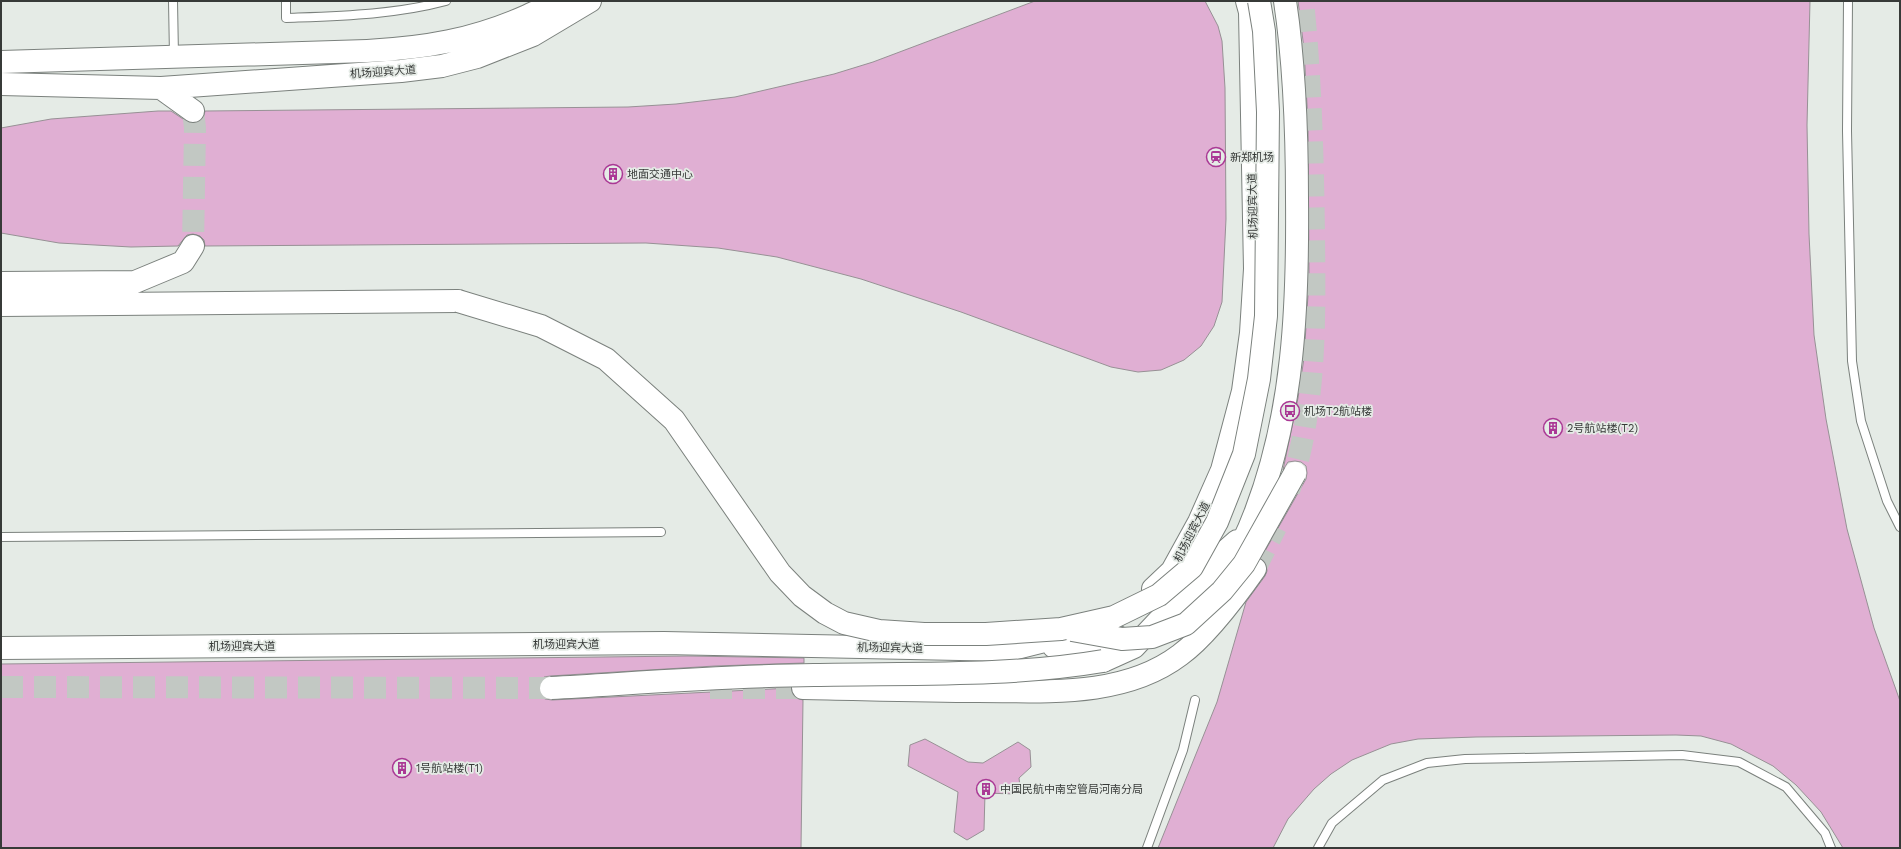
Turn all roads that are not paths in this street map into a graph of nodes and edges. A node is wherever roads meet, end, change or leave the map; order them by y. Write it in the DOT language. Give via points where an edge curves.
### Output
graph roads {
  1 [pos="173,1"];
  2 [pos="286,1"];
  3 [pos="446,1"];
  4 [pos="557,1"];
  5 [pos="590,1"];
  6 [pos="1247,1"];
  7 [pos="1260,1"];
  8 [pos="1285,1"];
  9 [pos="1848,1"];
  10 [pos="174,57"];
  11 [pos="1,62"];
  12 [pos="1,84"];
  13 [pos="161,88"];
  14 [pos="192,111"];
  15 [pos="193,246"];
  16 [pos="1,283"];
  17 [pos="1,305"];
  18 [pos="1295,473"];
  19 [pos="1199,522"];
  20 [pos="1900,527"];
  21 [pos="1248,531"];
  22 [pos="661,532"];
  23 [pos="1,537"];
  24 [pos="1254,569"];
  25 [pos="1188,584"];
  26 [pos="1166,613"];
  27 [pos="1061,629"];
  28 [pos="1134,647"];
  29 [pos="1,648"];
  30 [pos="1009,650"];
  31 [pos="551,688"];
  32 [pos="803,688"];
  33 [pos="1195,700"];
  34 [pos="1147,848"];
  35 [pos="1318,848"];
  36 [pos="1831,848"];
  1 -- 10 [label="lane"];
  2 -- 3 [label="lane" via="286,18 343,16 423,7"];
  4 -- 10 [label="main road" via="484,33 405,49"];
  5 -- 13 [label="main road, 机场迎宾大道" via="533,34 477,56 442,66"];
  6 -- 19 [label="main road, 机场迎宾大道" via="1250,12 1254,269 1251,333 1243,391 1222,470"];
  7 -- 27 [label="main road, bridge" via="1268,112 1266,316 1259,379 1244,454 1217,522 1192,567 1159,595 1114,617"];
  8 -- 21 [label="main road" via="1291,40 1297,133 1298,248 1294,339 1287,400 1276,452"];
  9 -- 20 [label="lane" via="1847,131 1852,361 1861,421 1887,501"];
  10 -- 11 [label="main road"];
  12 -- 13 [label="main road, 机场迎宾大道"];
  13 -- 14 [label="main road"];
  15 -- 16 [label="main road" via="183,262 135,282"];
  17 -- 27 [label="main road, bridge" via="458,301 541,326 606,359 674,420 780,573 802,596 824,613 844,622 879,631 986,634"];
  18 -- 27 [label="main road, bridge" via="1244,564 1222,591 1186,624 1152,637 1122,639"];
  19 -- 25 [label="main road"];
  19 -- 30 [label="main road, 机场迎宾大道" via="1172,571 1135,605 1098,628"];
  21 -- 25 [label="main road"];
  21 -- 28 [label="main road" via="1224,574 1176,619"];
  22 -- 23 [label="lane"];
  24 -- 32 [label="main road" via="1237,594 1207,629 1180,655 1156,670 1117,684 1066,691"];
  25 -- 26 [label="main road"];
  26 -- 28 [label="main road"];
  26 -- 30 [label="main road" via="1132,632 1096,644"];
  28 -- 31 [label="main road, bridge" via="1103,661 1063,668 804,675"];
  29 -- 30 [label="main road, 机场迎宾大道" via="664,643"];
  33 -- 34 [label="lane" via="1183,750"];
  35 -- 36 [label="lane" via="1332,823 1383,780 1427,763 1465,759 1682,755 1739,762 1786,787 1825,833"];
}
